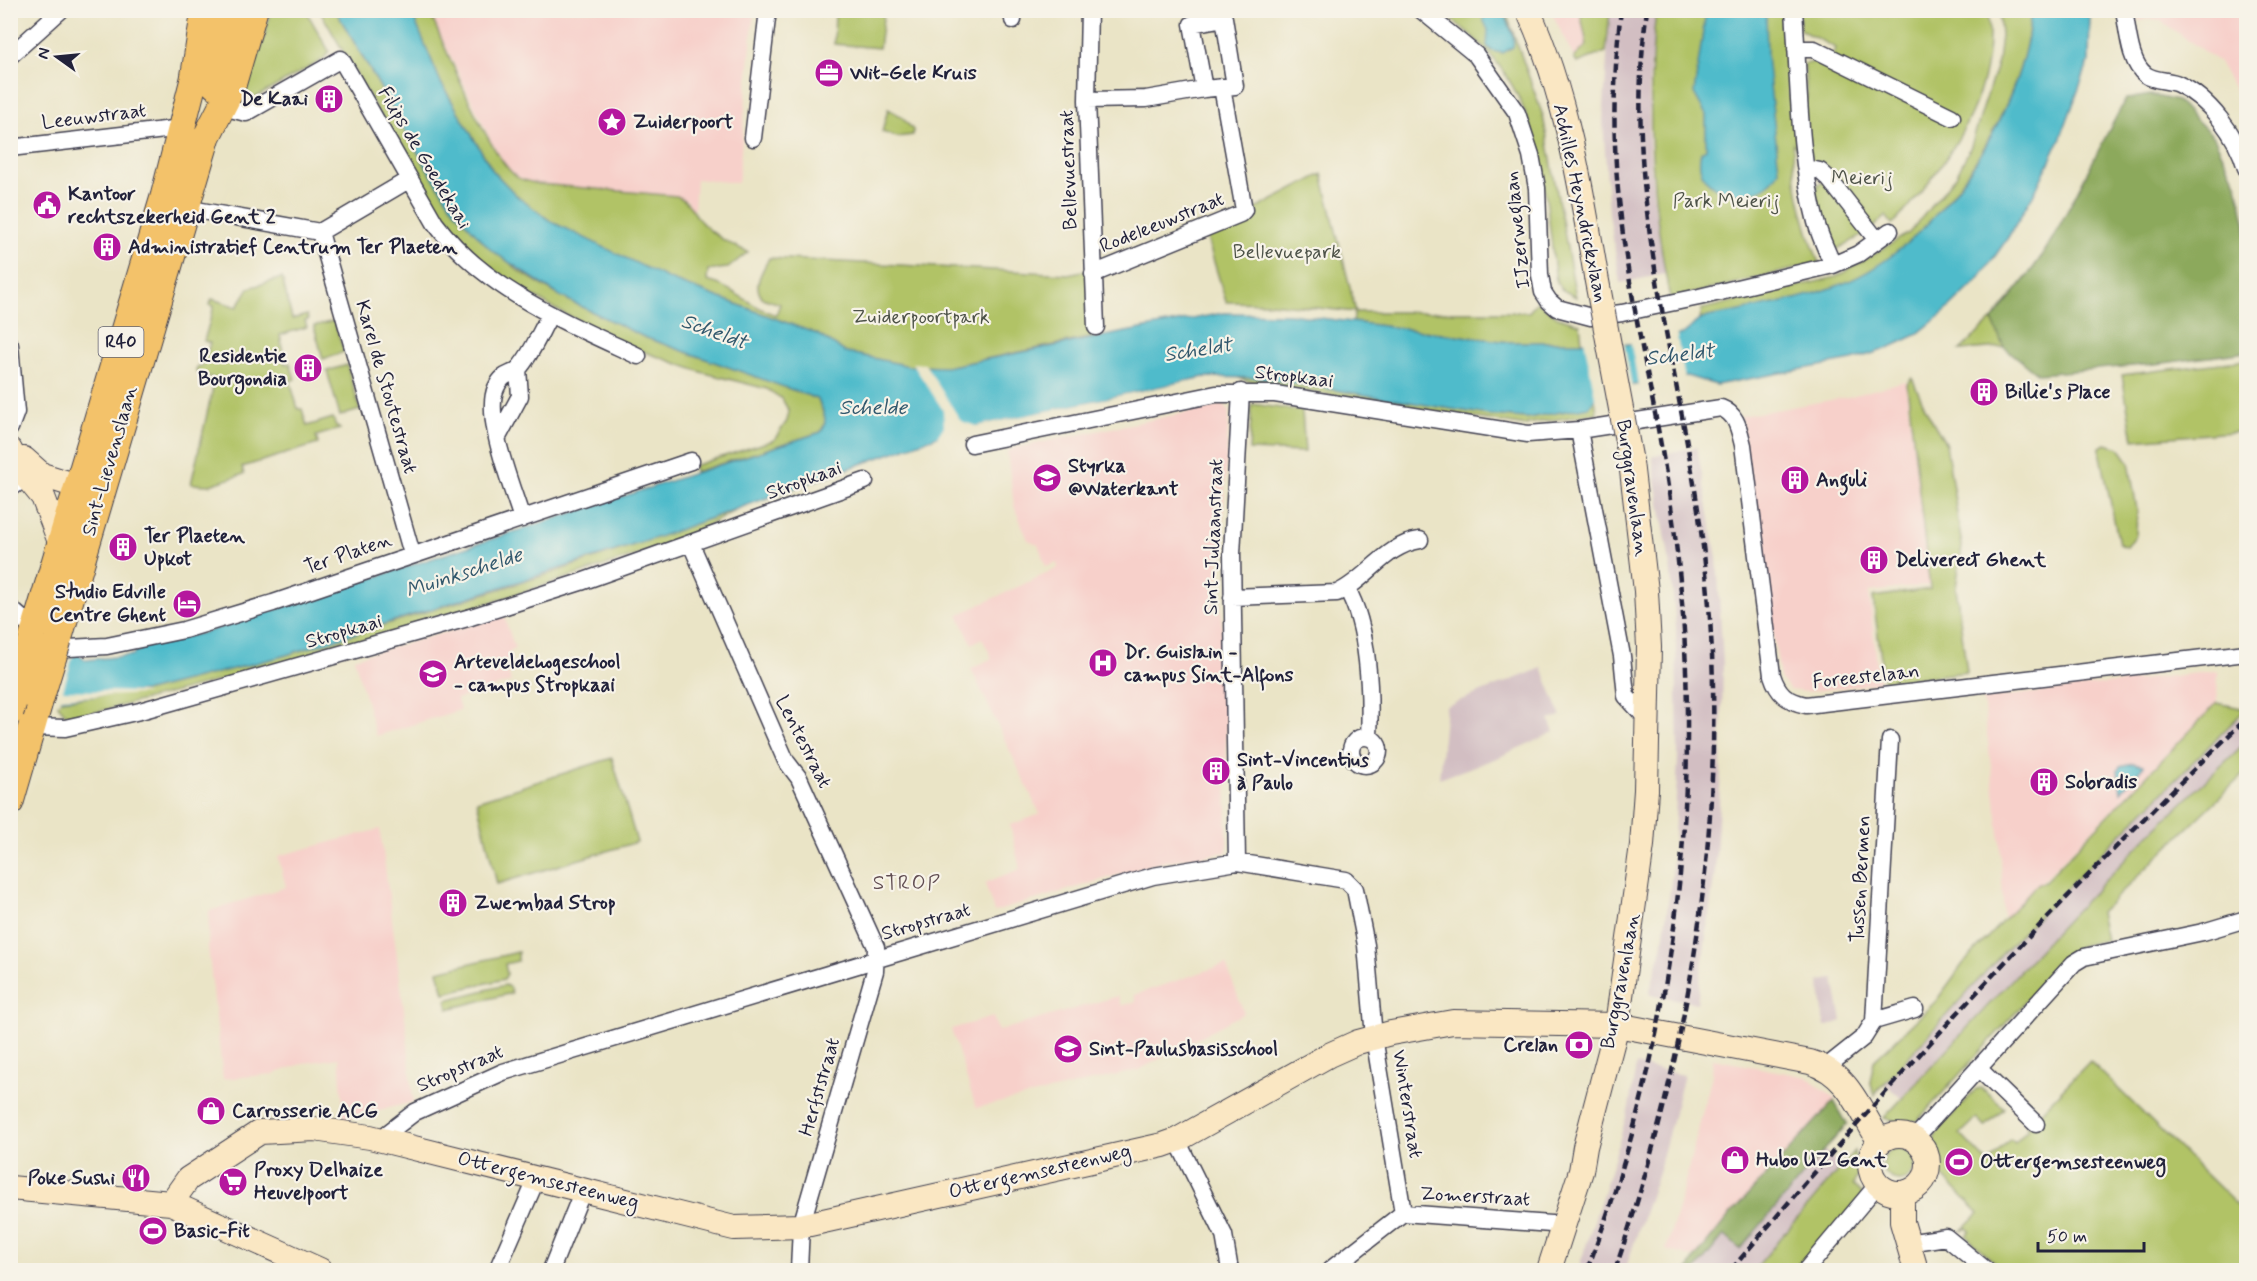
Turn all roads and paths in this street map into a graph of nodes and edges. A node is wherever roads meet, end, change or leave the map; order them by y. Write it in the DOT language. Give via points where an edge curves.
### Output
graph roads {
  1 [pos="61,10"];
  2 [pos="205,10"];
  3 [pos="223,10"];
  4 [pos="232,10"];
  5 [pos="254,10"];
  6 [pos="768,10"];
  7 [pos="1089,10"];
  8 [pos="1421,10"];
  9 [pos="1528,10"];
  10 [pos="1794,10"];
  11 [pos="2124,10"];
  12 [pos="1796,49"];
  13 [pos="10,56"];
  14 [pos="1222,87"];
  15 [pos="1204,89"];
  16 [pos="1087,100"];
  17 [pos="223,107"];
  18 [pos="1952,117"];
  19 [pos="182,128"];
  20 [pos="207,136"];
  21 [pos="753,138"];
  22 [pos="10,148"];
  23 [pos="1806,168"];
  24 [pos="2247,168"];
  25 [pos="410,179"];
  26 [pos="174,203"];
  27 [pos="320,232"];
  28 [pos="1833,265"];
  29 [pos="1094,274"];
  30 [pos="550,315"];
  31 [pos="1096,327"];
  32 [pos="10,345"];
  33 [pos="638,356"];
  34 [pos="1612,363"];
  35 [pos="518,369"];
  36 [pos="1241,392"];
  37 [pos="1730,411"];
  38 [pos="10,428"];
  39 [pos="1579,430"];
  40 [pos="498,437"];
  41 [pos="972,444"];
  42 [pos="10,449"];
  43 [pos="691,461"];
  44 [pos="24,479"];
  45 [pos="865,480"];
  46 [pos="77,486"];
  47 [pos="522,519"];
  48 [pos="87,540"];
  49 [pos="1420,540"];
  50 [pos="60,542"];
  51 [pos="691,544"];
  52 [pos="412,554"];
  53 [pos="1347,589"];
  54 [pos="1232,597"];
  55 [pos="10,608"];
  56 [pos="34,640"];
  57 [pos="2247,653"];
  58 [pos="26,716"];
  59 [pos="1648,720"];
  60 [pos="1369,737"];
  61 [pos="1890,740"];
  62 [pos="10,802"];
  63 [pos="1237,862"];
  64 [pos="2244,923"];
  65 [pos="876,958"];
  66 [pos="1915,1009"];
  67 [pos="1874,1021"];
  68 [pos="1617,1025"];
  69 [pos="1374,1037"];
  70 [pos="1826,1068"];
  71 [pos="1978,1068"];
  72 [pos="2036,1124"];
  73 [pos="380,1139"];
  74 [pos="1914,1139"];
  75 [pos="1177,1140"];
  76 [pos="1880,1142"];
  77 [pos="537,1178"];
  78 [pos="1878,1184"];
  79 [pos="10,1188"];
  80 [pos="583,1190"];
  81 [pos="1902,1193"];
  82 [pos="171,1203"];
  83 [pos="1403,1213"];
  84 [pos="1565,1225"];
  85 [pos="801,1226"];
  86 [pos="1907,1243"];
  87 [pos="320,1270"];
  88 [pos="497,1270"];
  89 [pos="551,1270"];
  90 [pos="799,1270"];
  91 [pos="1230,1270"];
  92 [pos="1330,1270"];
  93 [pos="1549,1270"];
  94 [pos="1806,1270"];
  95 [pos="1916,1270"];
  96 [pos="1986,1270"];
  1 -- 13 [label="street"];
  2 -- 19 [label="main road, Sint-Lievenslaan / R40"];
  3 -- 26 [label="main road, R40"];
  4 -- 20 [label="main road, R40" via="208,113"];
  5 -- 17 [label="main road, Sint-Lievenslaan / R40"];
  6 -- 21 [label="street"];
  7 -- 16 [label="street, Bellevuestraat"];
  8 -- 28 [label="street, IJzerweglaan" via="1476,55 1517,113 1537,188 1537,255 1544,292 1557,308 1581,316 1622,313"];
  9 -- 34 [label="street, Achilles Heyndrickxlaan, bridge" via="1546,54 1574,153"];
  10 -- 12 [label="street"];
  11 -- 24 [label="street" via="2134,58 2146,75 2177,83 2193,93 2230,133"];
  12 -- 18 [label="street" via="1814,49"];
  12 -- 23 [label="street"];
  14 -- 15 [label="street"];
  14 -- 15 [label="street" via="1235,86 1224,18 1192,24"];
  14 -- 29 [label="street, Rodeleeuwstraat" via="1244,210"];
  15 -- 16 [label="street" via="1146,99"];
  16 -- 29 [label="street, Bellevuestraat"];
  17 -- 20 [label="main road, Sint-Lievenslaan / R40"];
  17 -- 25 [label="street, Filips de Goedekaai" via="246,113 340,59"];
  19 -- 22 [label="street, Leeuwstraat"];
  19 -- 26 [label="main road, Sint-Lievenslaan / R40"];
  20 -- 26 [label="main road, Sint-Lievenslaan / R40"];
  23 -- 28 [label="street" via="1816,225"];
  23 -- 28 [label="street" via="1820,171 1883,235 1858,254"];
  25 -- 27 [label="street"];
  25 -- 30 [label="street, Filips de Goedekaai" via="451,244 471,263"];
  26 -- 27 [label="street"];
  26 -- 46 [label="main road, Sint-Lievenslaan / R40"];
  26 -- 48 [label="main road, Sint-Lievenslaan / R40"];
  27 -- 52 [label="street, Karel de Stoutestraat"];
  29 -- 31 [label="street, Bellevuestraat"];
  30 -- 33 [label="street, Filips de Goedekaai"];
  30 -- 35 [label="street"];
  32 -- 38 [label="street" via="16,412"];
  34 -- 59 [label="street, Burggravenlaan, bridge" via="1631,462 1646,591"];
  35 -- 40 [label="street" via="520,396"];
  35 -- 40 [label="street" via="504,374 495,390 493,411"];
  36 -- 39 [label="street, Stropkaai" via="1528,434"];
  36 -- 41 [label="street, Stropkaai"];
  36 -- 54 [label="street, Sint-Juliaanstraat"];
  37 -- 39 [label="street, Stropkaai" via="1721,408"];
  37 -- 57 [label="street, Foreestelaan" via="1743,445 1772,675 1782,696 1794,703 1906,694"];
  39 -- 59 [label="street, Burggravenlaan" via="1622,656 1626,696"];
  40 -- 47 [label="street"];
  42 -- 44 [label="street"];
  43 -- 47 [label="street, Ter Platen"];
  44 -- 46 [label="street"];
  44 -- 50 [label="street" via="43,497"];
  45 -- 51 [label="street, Stropkaai"];
  46 -- 48 [label="main road" via="80,526"];
  46 -- 50 [label="main road, Sint-Lievenslaan / R40"];
  47 -- 52 [label="street, Ter Platen"];
  48 -- 56 [label="main road, Sint-Lievenslaan / R40"];
  49 -- 53 [label="street" via="1400,546"];
  50 -- 56 [label="main road, Sint-Lievenslaan / R40"];
  51 -- 58 [label="street, Stropkaai" via="471,617 152,708 65,728"];
  51 -- 65 [label="street, Lentestraat" via="786,761 799,778 876,947"];
  52 -- 56 [label="street, Ter Platen" via="184,630 107,646"];
  53 -- 54 [label="street" via="1337,593"];
  53 -- 60 [label="street" via="1358,612 1371,693"];
  54 -- 63 [label="street, Sint-Juliaanstraat"];
  55 -- 56 [label="street"];
  56 -- 58 [label="main road, R40, bridge"];
  58 -- 62 [label="main road, R40"];
  59 -- 68 [label="street, Burggravenlaan" via="1642,845"];
  61 -- 67 [label="street, Tussen Bermen"];
  63 -- 65 [label="street, Stropstraat" via="1153,876"];
  63 -- 69 [label="street, Stropstraat" via="1346,880 1353,885 1366,945"];
  64 -- 71 [label="street" via="2079,960"];
  65 -- 73 [label="street, Stropstraat" via="503,1072 415,1112"];
  65 -- 85 [label="street, Herfststraat"];
  66 -- 67 [label="street"];
  67 -- 70 [label="street" via="1864,1037"];
  68 -- 69 [label="street, Ottergemsesteenweg" via="1453,1022"];
  68 -- 70 [label="street, Ottergemsesteenweg"];
  68 -- 84 [label="street, Burggravenlaan"];
  69 -- 75 [label="street, Ottergemsesteenweg" via="1329,1055"];
  69 -- 83 [label="street, Winterstraat"];
  70 -- 76 [label="street, Ottergemsesteenweg" via="1853,1094"];
  71 -- 72 [label="street"];
  71 -- 74 [label="street"];
  73 -- 77 [label="street, Ottergemsesteenweg"];
  73 -- 82 [label="street, Ottergemsesteenweg" via="314,1129 260,1132 188,1179"];
  74 -- 76 [label="street" via="1896,1134"];
  74 -- 81 [label="street" via="1924,1149 1927,1171 1915,1188"];
  75 -- 85 [label="street, Ottergemsesteenweg"];
  75 -- 91 [label="street" via="1224,1235"];
  76 -- 78 [label="street" via="1872,1151 1869,1164"];
  77 -- 80 [label="street, Ottergemsesteenweg"];
  77 -- 88 [label="street"];
  78 -- 81 [label="street" via="1893,1193"];
  78 -- 94 [label="street"];
  79 -- 82 [label="street"];
  80 -- 85 [label="street, Ottergemsesteenweg" via="734,1228"];
  80 -- 89 [label="street"];
  81 -- 86 [label="street"];
  82 -- 87 [label="street"];
  83 -- 84 [label="street, Zomerstraat"];
  83 -- 92 [label="street, Zomerstraat"];
  84 -- 93 [label="street, Burggravenlaan"];
  85 -- 90 [label="street, Herfststraat"];
  86 -- 95 [label="street"];
  86 -- 96 [label="street" via="1946,1237"];
}
